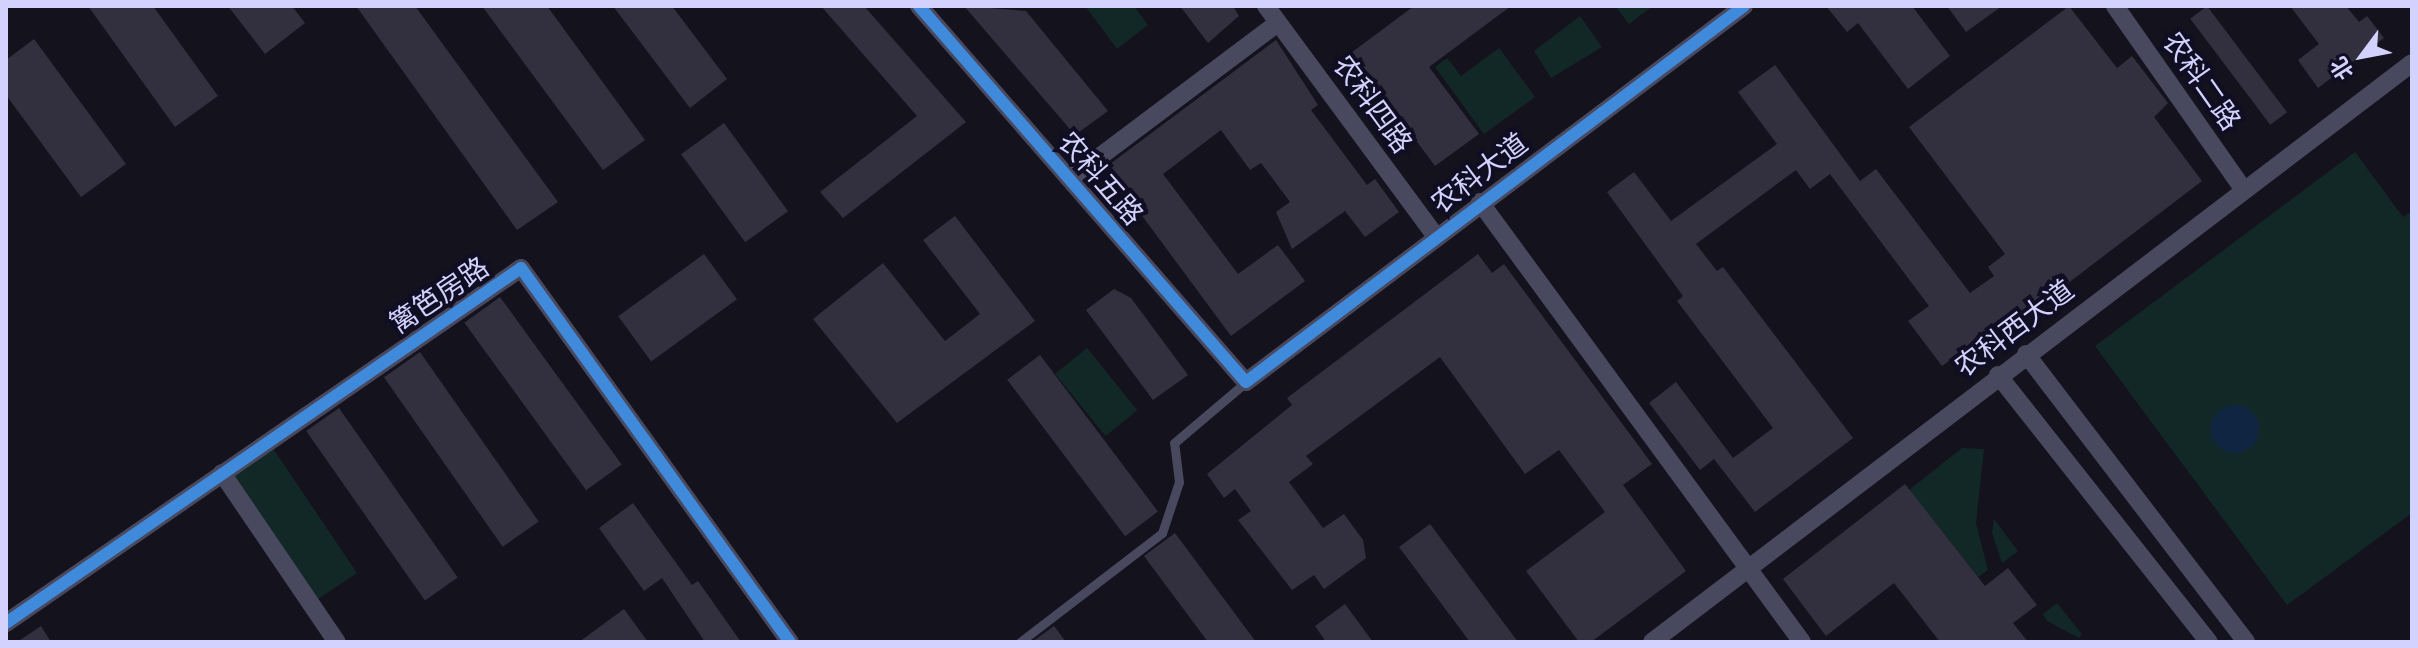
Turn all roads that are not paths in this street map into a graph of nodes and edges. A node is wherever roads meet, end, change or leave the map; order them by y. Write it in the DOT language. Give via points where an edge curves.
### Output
graph roads {
  1 [pos="919,6"];
  2 [pos="1266,6"];
  3 [pos="1744,6"];
  4 [pos="2115,6"];
  5 [pos="1278,23"];
  6 [pos="2412,63"];
  7 [pos="1070,179"];
  8 [pos="2243,189"];
  9 [pos="1480,202"];
  10 [pos="1435,235"];
  11 [pos="2026,354"];
  12 [pos="1998,375"];
  13 [pos="1246,382"];
  14 [pos="222,473"];
  15 [pos="1749,572"];
  16 [pos="6,623"];
  17 [pos="337,642"];
  18 [pos="790,642"];
  19 [pos="1020,642"];
  20 [pos="1652,642"];
  21 [pos="1802,642"];
  22 [pos="2209,642"];
  23 [pos="2246,642"];
  1 -- 7 [label="street, 农科五路"];
  2 -- 5 [label="street, 农科四路"];
  3 -- 9 [label="street, 农科大道"];
  4 -- 8 [label="street, 农科二路"];
  5 -- 7 [label="street"];
  5 -- 10 [label="street, 农科四路"];
  6 -- 8 [label="street, 农科西大道"];
  7 -- 13 [label="street, 农科五路"];
  8 -- 11 [label="street, 农科西大道"];
  9 -- 10 [label="street, 农科大道"];
  9 -- 15 [label="street"];
  10 -- 13 [label="street, 农科大道"];
  11 -- 12 [label="street, 农科西大道"];
  11 -- 23 [label="street"];
  12 -- 15 [label="street, 农科西大道"];
  12 -- 22 [label="street"];
  13 -- 19 [label="lane" via="1174,443 1179,482 1162,533"];
  14 -- 16 [label="street, 篱笆房路"];
  14 -- 17 [label="street"];
  14 -- 18 [label="street, 篱笆房路" via="521,268"];
  15 -- 20 [label="street, 农科西大道"];
  15 -- 21 [label="street"];
}
